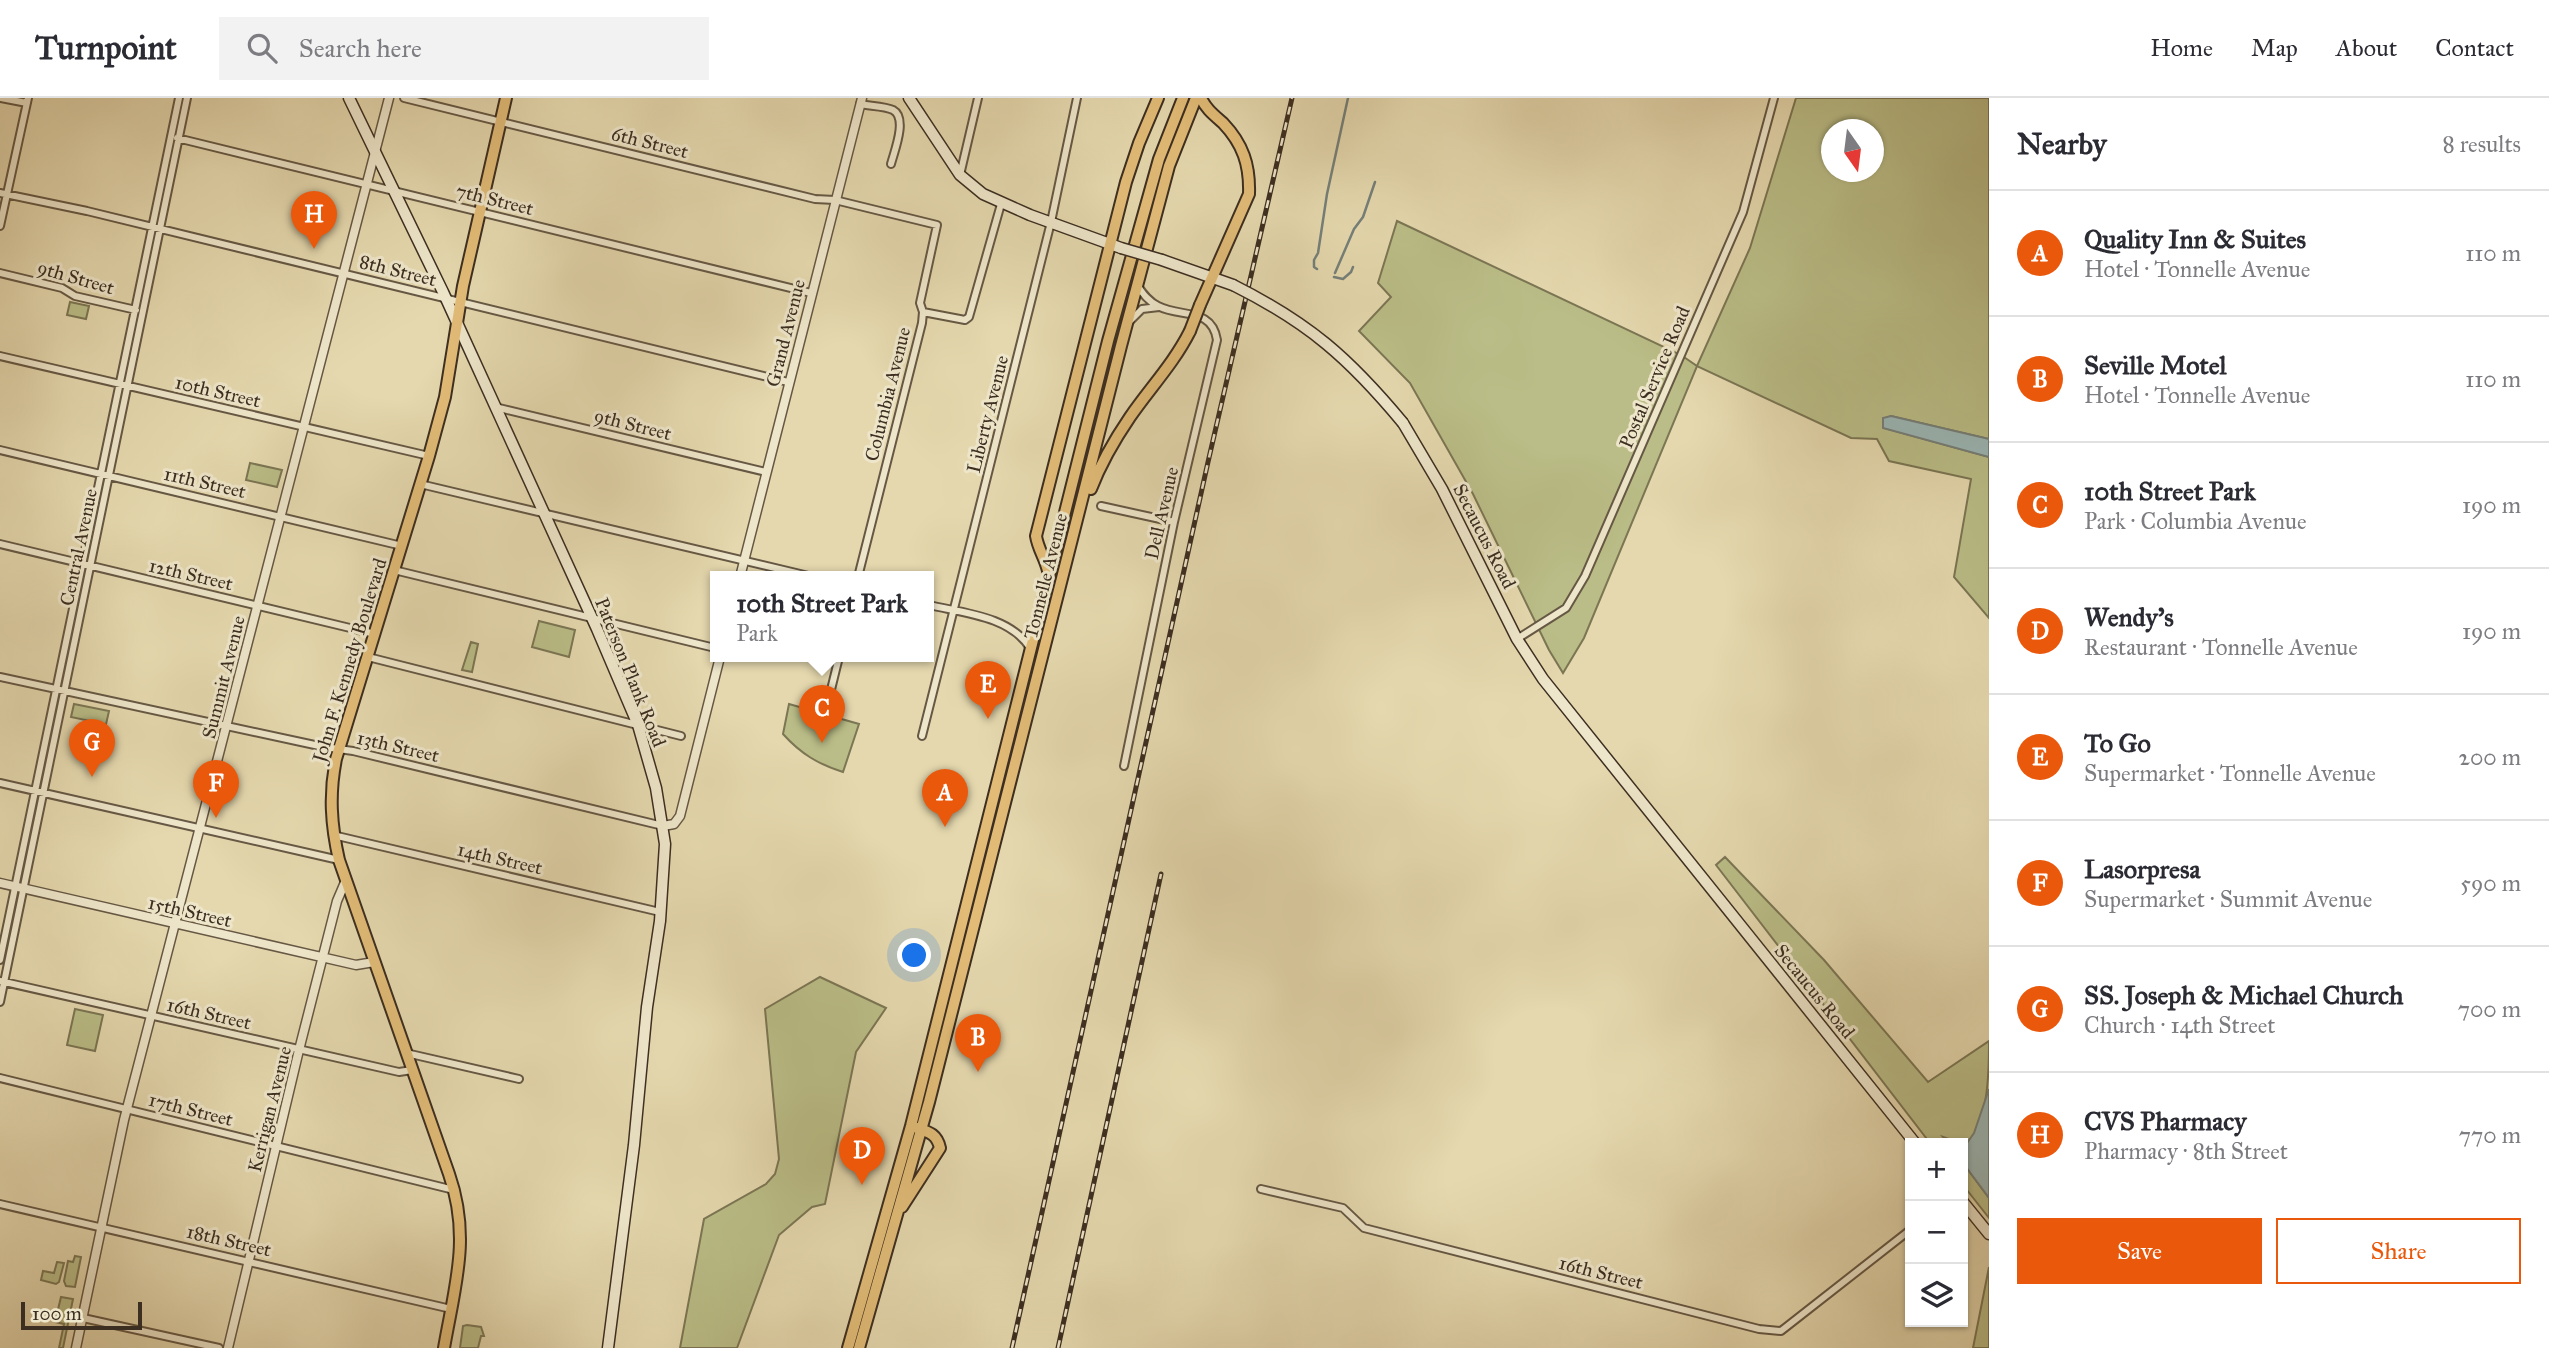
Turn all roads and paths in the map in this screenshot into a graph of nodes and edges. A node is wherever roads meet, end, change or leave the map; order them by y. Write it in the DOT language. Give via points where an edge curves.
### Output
graph roads {
  1 [pos="1,98"];
  2 [pos="179,98"];
  3 [pos="187,98"];
  4 [pos="349,98"];
  5 [pos="389,98"];
  6 [pos="404,98"];
  7 [pos="506,98"];
  8 [pos="909,98"];
  9 [pos="978,98"];
  10 [pos="1077,98"];
  11 [pos="1183,98"];
  12 [pos="1196,98"];
  13 [pos="1201,98"];
  14 [pos="1774,98"];
  15 [pos="1157,99"];
  16 [pos="27,101"];
  17 [pos="861,101"];
  18 [pos="500,121"];
  19 [pos="171,137"];
  20 [pos="179,138"];
  21 [pos="375,151"];
  22 [pos="891,164"];
  23 [pos="960,175"];
  24 [pos="368,185"];
  25 [pos="393,191"];
  26 [pos="3,194"];
  27 [pos="835,200"];
  28 [pos="1001,204"];
  29 [pos="480,211"];
  30 [pos="890,212"];
  31 [pos="1051,222"];
  32 [pos="0,226"];
  33 [pos="152,227"];
  34 [pos="161,229"];
  35 [pos="1109,244"];
  36 [pos="0,273"];
  37 [pos="343,273"];
  38 [pos="1214,276"];
  39 [pos="1138,285"];
  40 [pos="811,293"];
  41 [pos="445,299"];
  42 [pos="460,302"];
  43 [pos="1159,307"];
  44 [pos="134,310"];
  45 [pos="143,312"];
  46 [pos="923,312"];
  47 [pos="456,324"];
  48 [pos="1126,327"];
  49 [pos="0,356"];
  50 [pos="788,382"];
  51 [pos="119,384"];
  52 [pos="128,387"];
  53 [pos="494,407"];
  54 [pos="304,428"];
  55 [pos="0,450"];
  56 [pos="429,456"];
  57 [pos="766,472"];
  58 [pos="100,473"];
  59 [pos="109,476"];
  60 [pos="420,484"];
  61 [pos="1101,506"];
  62 [pos="543,513"];
  63 [pos="1079,513"];
  64 [pos="281,517"];
  65 [pos="1174,522"];
  66 [pos="0,544"];
  67 [pos="402,546"];
  68 [pos="744,562"];
  69 [pos="82,564"];
  70 [pos="90,566"];
  71 [pos="394,570"];
  72 [pos="742,571"];
  73 [pos="785,571"];
  74 [pos="859,571"];
  75 [pos="1049,577"];
  76 [pos="258,606"];
  77 [pos="934,606"];
  78 [pos="953,611"];
  79 [pos="592,618"];
  80 [pos="374,634"];
  81 [pos="1517,639"];
  82 [pos="710,647"];
  83 [pos="1031,649"];
  84 [pos="368,657"];
  85 [pos="719,662"];
  86 [pos="838,662"];
  87 [pos="0,677"];
  88 [pos="55,690"];
  89 [pos="64,691"];
  90 [pos="826,710"];
  91 [pos="638,725"];
  92 [pos="226,726"];
  93 [pos="681,736"];
  94 [pos="922,736"];
  95 [pos="340,748"];
  96 [pos="1124,766"];
  97 [pos="0,783"];
  98 [pos="34,791"];
  99 [pos="42,793"];
  100 [pos="663,826"];
  101 [pos="200,830"];
  102 [pos="333,835"];
  103 [pos="339,860"];
  104 [pos="345,880"];
  105 [pos="0,883"];
  106 [pos="18,887"];
  107 [pos="660,912"];
  108 [pos="175,923"];
  109 [pos="323,957"];
  110 [pos="0,960"];
  111 [pos="374,962"];
  112 [pos="2,982"];
  113 [pos="0,1002"];
  114 [pos="152,1016"];
  115 [pos="299,1050"];
  116 [pos="407,1053"];
  117 [pos="412,1070"];
  118 [pos="0,1078"];
  119 [pos="519,1079"];
  120 [pos="127,1109"];
  121 [pos="916,1128"];
  122 [pos="1911,1138"];
  123 [pos="276,1146"];
  124 [pos="1261,1189"];
  125 [pos="455,1190"];
  126 [pos="0,1204"];
  127 [pos="1968,1208"];
  128 [pos="897,1215"];
  129 [pos="102,1227"];
  130 [pos="1905,1234"];
  131 [pos="1989,1234"];
  132 [pos="249,1261"];
  133 [pos="451,1309"];
  134 [pos="83,1318"];
  135 [pos="76,1348"];
  136 [pos="219,1348"];
  137 [pos="228,1348"];
  138 [pos="444,1348"];
  139 [pos="608,1348"];
  140 [pos="848,1348"];
  141 [pos="859,1348"];
  1 -- 16 [label="street"];
  2 -- 19 [label="street, Central Avenue"];
  3 -- 20 [label="street, Central Avenue"];
  4 -- 21 [label="main road, Paterson Plank Road"];
  5 -- 21 [label="street, Summit Avenue"];
  6 -- 18 [label="street, 6th Street"];
  7 -- 18 [label="main road, John F. Kennedy Boulevard"];
  8 -- 23 [label="main road, Secaucus Road"];
  9 -- 23 [label="street"];
  10 -- 31 [label="street, Liberty Avenue"];
  11 -- 75 [label="main road, Tonnelle Avenue" via="1140,223"];
  12 -- 39 [label="main road, Tonnelle Avenue" via="1169,166"];
  13 -- 38 [label="main road" via="1239,143 1250,178 1249,194"];
  14 -- 81 [label="street, Postal Service Road" via="1743,212 1585,576 1566,608"];
  15 -- 35 [label="main road" via="1134,156"];
  16 -- 26 [label="street"];
  17 -- 22 [label="street" via="897,114 900,129"];
  17 -- 27 [label="street, Grand Avenue"];
  18 -- 27 [label="street, 6th Street" via="815,199"];
  18 -- 29 [label="main road, John F. Kennedy Boulevard"];
  19 -- 20 [label="street, 7th Street"];
  19 -- 33 [label="street, Central Avenue"];
  20 -- 24 [label="street, 7th Street"];
  20 -- 34 [label="street, Central Avenue"];
  21 -- 24 [label="street, Summit Avenue"];
  21 -- 25 [label="main road, Paterson Plank Road"];
  23 -- 28 [label="main road, Secaucus Road"];
  24 -- 25 [label="street, 7th Street"];
  24 -- 37 [label="street, Summit Avenue"];
  25 -- 29 [label="street, 7th Street"];
  25 -- 41 [label="main road, Paterson Plank Road"];
  26 -- 32 [label="street"];
  26 -- 33 [label="street, 8th Street"];
  27 -- 30 [label="street, 6th Street"];
  27 -- 40 [label="street, Grand Avenue"];
  28 -- 31 [label="main road, Secaucus Road"];
  28 -- 46 [label="street" via="969,317"];
  29 -- 40 [label="street, 7th Street"];
  29 -- 42 [label="main road, John F. Kennedy Boulevard"];
  30 -- 46 [label="street, Columbia Avenue" via="938,228 920,303"];
  31 -- 35 [label="main road, Secaucus Road"];
  31 -- 78 [label="street, Liberty Avenue"];
  33 -- 34 [label="street, 8th Street"];
  33 -- 44 [label="street, Central Avenue"];
  34 -- 37 [label="street, 8th Street"];
  34 -- 45 [label="street, Central Avenue"];
  35 -- 38 [label="main road, Secaucus Road, bridge"];
  35 -- 75 [label="main road" via="1036,536"];
  36 -- 44 [label="street, 9th Street"];
  37 -- 41 [label="street, 8th Street"];
  37 -- 54 [label="street, Summit Avenue"];
  38 -- 63 [label="main road, bridge" via="1183,346 1129,418"];
  38 -- 81 [label="main road, Secaucus Road, bridge" via="1276,306 1312,330 1369,382 1403,423 1442,489"];
  39 -- 43 [label="street"];
  39 -- 48 [label="main road, Tonnelle Avenue"];
  40 -- 50 [label="street, Grand Avenue"];
  41 -- 42 [label="street, 8th Street"];
  41 -- 47 [label="main road, Paterson Plank Road"];
  42 -- 47 [label="main road, John F. Kennedy Boulevard"];
  42 -- 50 [label="street, 8th Street"];
  43 -- 48 [label="street" via="1142,309"];
  43 -- 65 [label="street, Dell Avenue" via="1206,318 1216,329 1217,340"];
  44 -- 45 [label="street, 9th Street"];
  44 -- 51 [label="street, Central Avenue"];
  45 -- 52 [label="street, Central Avenue"];
  46 -- 74 [label="street, Columbia Avenue"];
  47 -- 53 [label="main road, Paterson Plank Road"];
  47 -- 56 [label="main road, John F. Kennedy Boulevard" via="445,397"];
  48 -- 63 [label="main road, Tonnelle Avenue"];
  49 -- 51 [label="street, 10th Street"];
  50 -- 57 [label="street, Grand Avenue"];
  51 -- 52 [label="street, 10th Street"];
  51 -- 58 [label="street, Central Avenue"];
  52 -- 54 [label="street, 10th Street"];
  52 -- 59 [label="street, Central Avenue"];
  53 -- 57 [label="street, 9th Street"];
  53 -- 62 [label="main road, Paterson Plank Road"];
  54 -- 56 [label="street, 10th Street"];
  54 -- 64 [label="street, Summit Avenue"];
  55 -- 58 [label="street, 11th Street"];
  56 -- 60 [label="main road, John F. Kennedy Boulevard"];
  57 -- 68 [label="street, Grand Avenue"];
  58 -- 59 [label="street, 11th Street"];
  58 -- 69 [label="street, Central Avenue"];
  59 -- 64 [label="street, 11th Street"];
  59 -- 70 [label="street, Central Avenue"];
  60 -- 62 [label="street"];
  60 -- 67 [label="main road, John F. Kennedy Boulevard"];
  61 -- 65 [label="street"];
  62 -- 68 [label="street"];
  62 -- 79 [label="main road, Paterson Plank Road"];
  63 -- 121 [label="main road, Tonnelle Avenue"];
  64 -- 67 [label="street, 11th Street"];
  64 -- 76 [label="street, Summit Avenue"];
  65 -- 96 [label="street, Dell Avenue"];
  66 -- 69 [label="street, 12th Street"];
  67 -- 71 [label="main road, John F. Kennedy Boulevard"];
  68 -- 72 [label="street, Grand Avenue"];
  68 -- 73 [label="street"];
  69 -- 70 [label="street, 12th Street"];
  69 -- 88 [label="street, Central Avenue"];
  70 -- 76 [label="street, 12th Street"];
  70 -- 89 [label="street, Central Avenue"];
  71 -- 79 [label="street"];
  71 -- 80 [label="main road, John F. Kennedy Boulevard"];
  75 -- 83 [label="main road, Tonnelle Avenue"];
  76 -- 80 [label="street, 12th Street"];
  76 -- 92 [label="street, Summit Avenue"];
  77 -- 78 [label="street"];
  78 -- 83 [label="street" via="1008,625"];
  78 -- 94 [label="street, Liberty Avenue"];
  79 -- 82 [label="street"];
  79 -- 91 [label="main road, Paterson Plank Road"];
  80 -- 84 [label="main road, John F. Kennedy Boulevard"];
  81 -- 122 [label="main road, Secaucus Road" via="1543,679"];
  83 -- 121 [label="main road, Tonnelle Avenue"];
  84 -- 91 [label="street"];
  84 -- 95 [label="main road, John F. Kennedy Boulevard"];
  85 -- 100 [label="street" via="680,816 674,824"];
  86 -- 90 [label="street"];
  87 -- 88 [label="street, 13th Street"];
  88 -- 89 [label="street, 13th Street"];
  88 -- 98 [label="street, Central Avenue"];
  89 -- 92 [label="street, 13th Street"];
  89 -- 99 [label="street, Central Avenue"];
  91 -- 93 [label="street"];
  91 -- 100 [label="main road, Paterson Plank Road"];
  92 -- 95 [label="street, 13th Street"];
  92 -- 101 [label="street, Summit Avenue"];
  95 -- 100 [label="street, 13th Street"];
  95 -- 102 [label="main road, John F. Kennedy Boulevard" via="331,792"];
  97 -- 98 [label="street"];
  98 -- 99 [label="street"];
  98 -- 106 [label="street, Central Avenue"];
  99 -- 101 [label="street"];
  99 -- 106 [label="street, Central Avenue"];
  100 -- 107 [label="main road, Paterson Plank Road"];
  101 -- 103 [label="street"];
  101 -- 108 [label="street, Summit Avenue"];
  102 -- 103 [label="main road, John F. Kennedy Boulevard"];
  102 -- 107 [label="street, 14th Street"];
  103 -- 104 [label="main road, John F. Kennedy Boulevard"];
  104 -- 109 [label="street, Kerrigan Avenue"];
  104 -- 111 [label="main road, John F. Kennedy Boulevard"];
  105 -- 106 [label="street, 15th Street"];
  106 -- 108 [label="street, 15th Street"];
  106 -- 110 [label="street, Central Avenue"];
  106 -- 112 [label="street, Central Avenue"];
  107 -- 139 [label="main road, Paterson Plank Road"];
  108 -- 109 [label="street, 15th Street"];
  108 -- 114 [label="street, Summit Avenue"];
  109 -- 111 [label="street, 15th Street" via="356,965"];
  109 -- 115 [label="street, Kerrigan Avenue"];
  111 -- 116 [label="main road, John F. Kennedy Boulevard"];
  112 -- 113 [label="street, Central Avenue"];
  112 -- 114 [label="street, 16th Street"];
  114 -- 115 [label="street, 16th Street"];
  114 -- 120 [label="street, Summit Avenue"];
  115 -- 117 [label="street, 16th Street" via="399,1072"];
  115 -- 123 [label="street, Kerrigan Avenue"];
  116 -- 117 [label="main road, John F. Kennedy Boulevard"];
  116 -- 119 [label="street"];
  117 -- 125 [label="main road, John F. Kennedy Boulevard"];
  118 -- 120 [label="street, 17th Street"];
  120 -- 123 [label="street, 17th Street"];
  120 -- 129 [label="street, Summit Avenue"];
  121 -- 128 [label="main road, Tonnelle Avenue"];
  121 -- 128 [label="main road" via="936,1136 940,1148"];
  121 -- 140 [label="main road, Tonnelle Avenue"];
  123 -- 125 [label="street, 17th Street"];
  123 -- 132 [label="street, Kerrigan Avenue"];
  124 -- 130 [label="street, 16th Street" via="1343,1208 1364,1227 1781,1331"];
  125 -- 133 [label="main road, John F. Kennedy Boulevard" via="462,1229"];
  126 -- 129 [label="street, 18th Street"];
  127 -- 131 [label="main road"];
  128 -- 141 [label="main road, Tonnelle Avenue"];
  129 -- 132 [label="street, 18th Street"];
  129 -- 134 [label="street, Summit Avenue"];
  132 -- 133 [label="street, 18th Street"];
  132 -- 137 [label="street, Kerrigan Avenue"];
  133 -- 138 [label="main road, John F. Kennedy Boulevard"];
  134 -- 135 [label="street, Summit Avenue"];
  134 -- 136 [label="street"];
}
